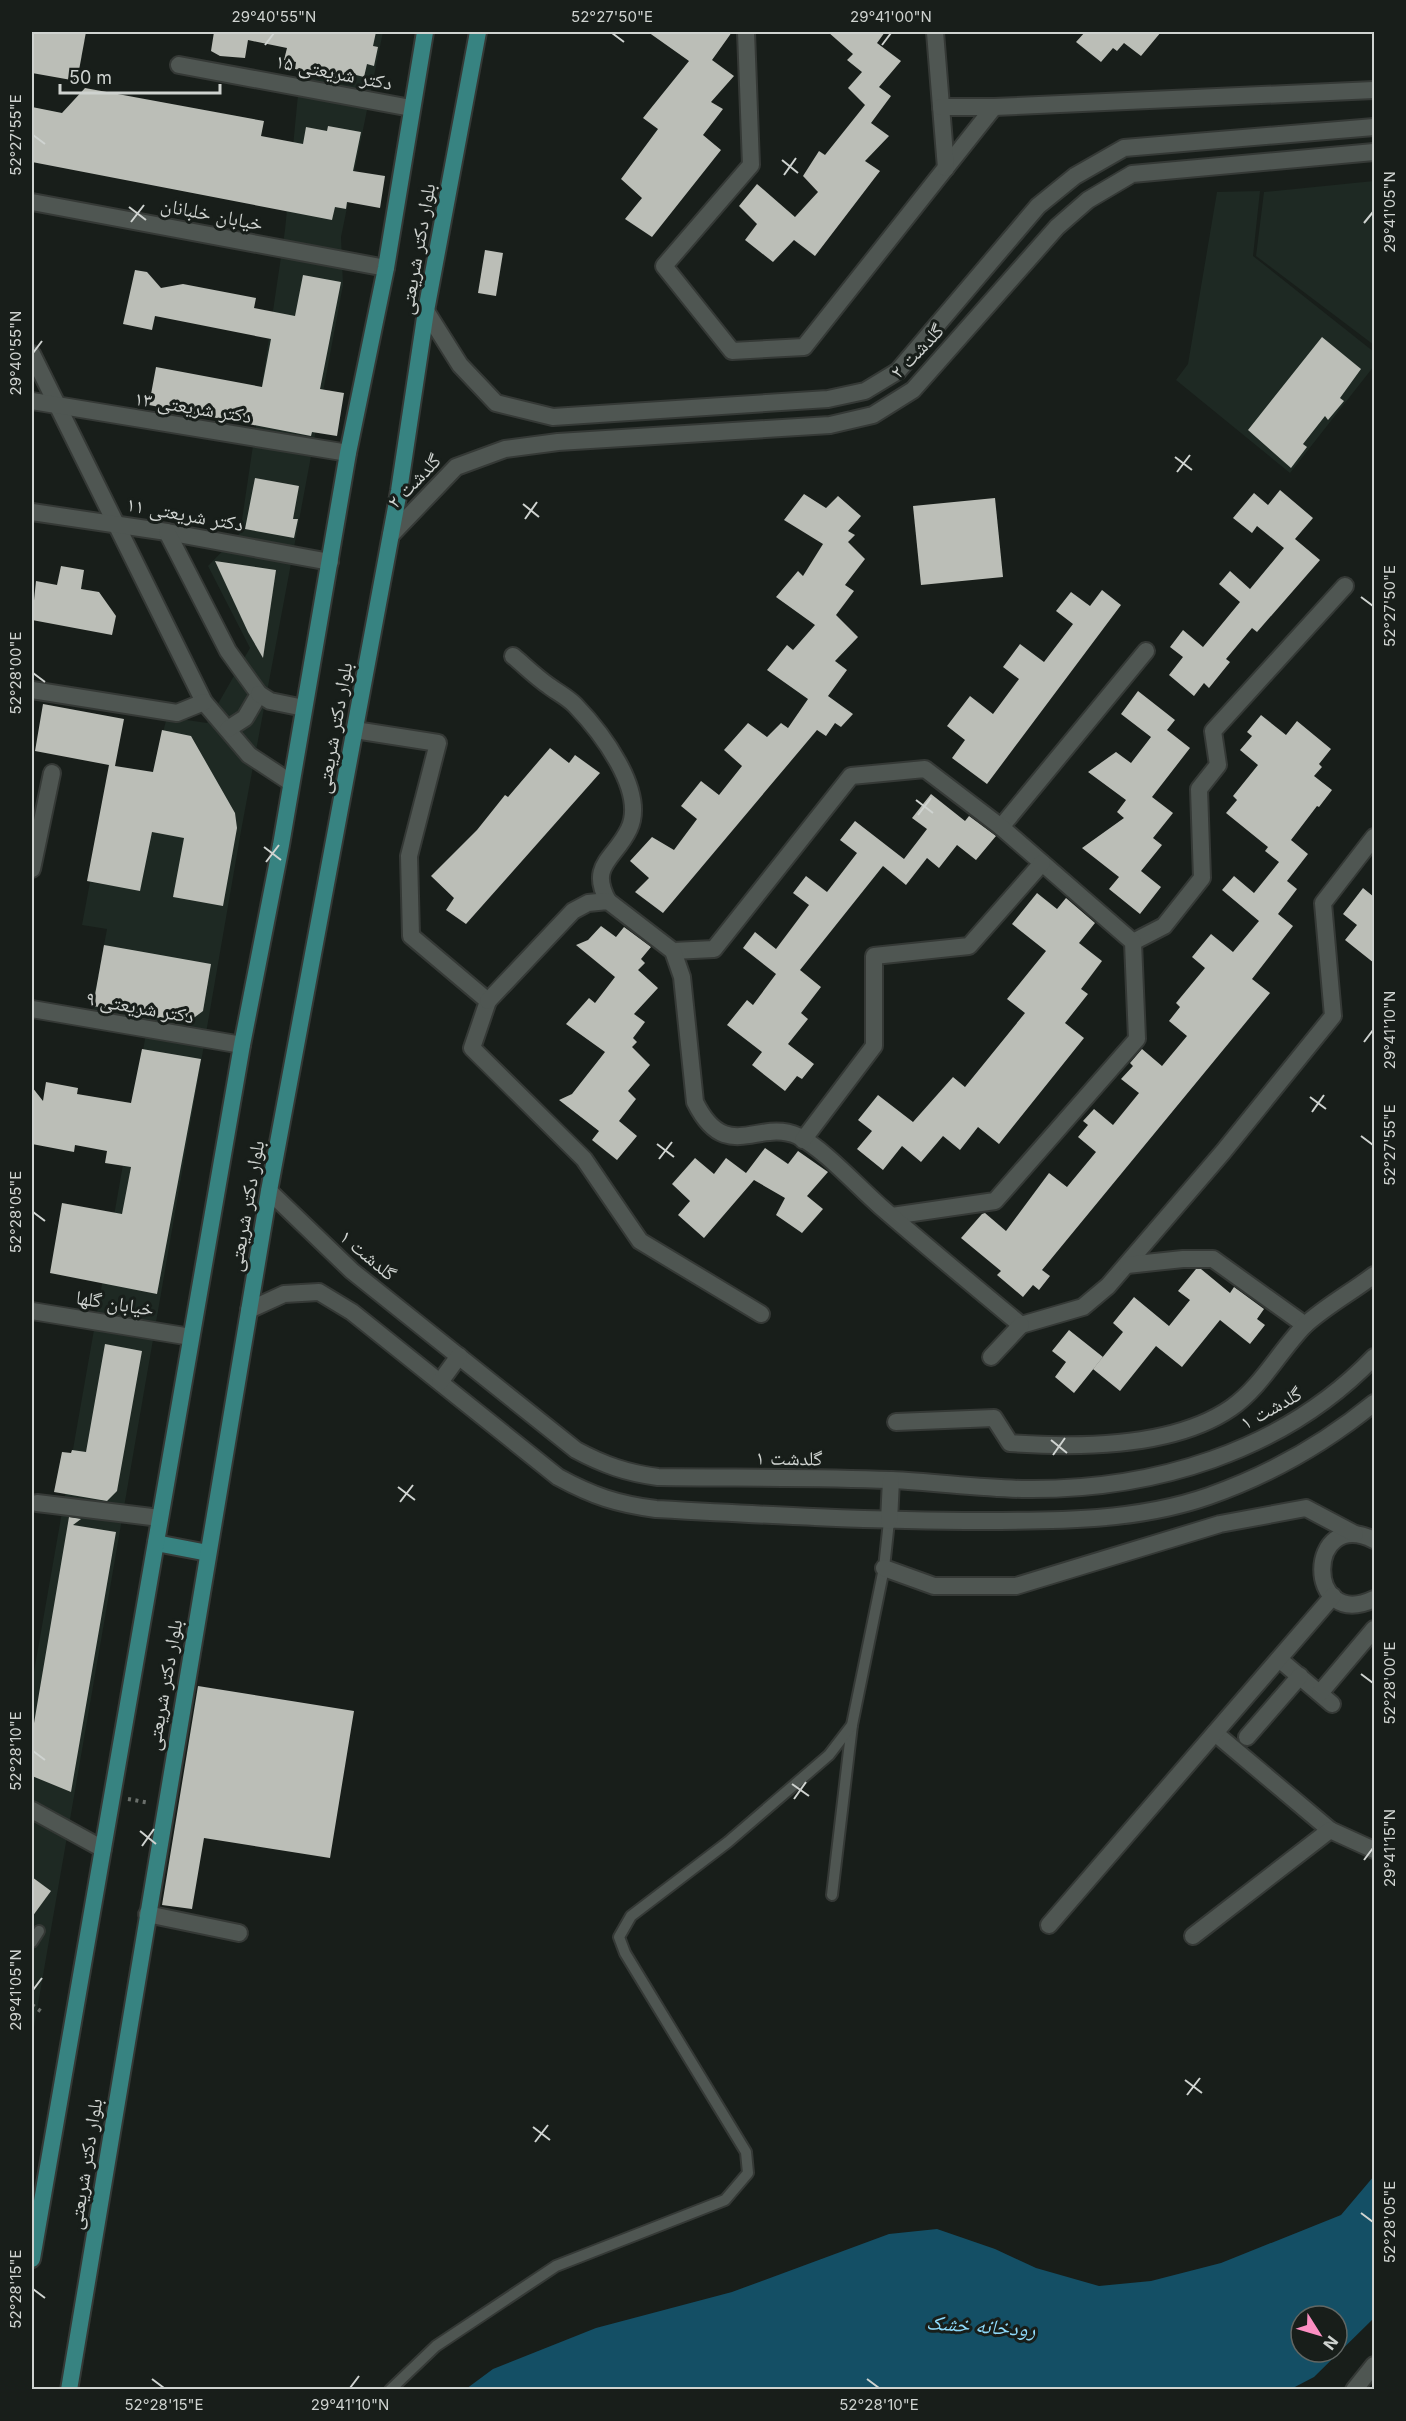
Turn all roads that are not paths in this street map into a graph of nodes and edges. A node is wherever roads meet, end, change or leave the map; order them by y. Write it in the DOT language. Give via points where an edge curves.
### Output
graph roads {
  1 [pos="425,32"];
  2 [pos="477,32"];
  3 [pos="746,32"];
  4 [pos="935,32"];
  5 [pos="179,65"];
  6 [pos="1374,90"];
  7 [pos="941,107"];
  8 [pos="994,107"];
  9 [pos="411,108"];
  10 [pos="1374,127"];
  11 [pos="1374,152"];
  12 [pos="946,168"];
  13 [pos="32,201"];
  14 [pos="386,268"];
  15 [pos="426,311"];
  16 [pos="32,354"];
  17 [pos="32,401"];
  18 [pos="59,406"];
  19 [pos="348,453"];
  20 [pos="32,513"];
  21 [pos="113,523"];
  22 [pos="166,532"];
  23 [pos="391,535"];
  24 [pos="330,562"];
  25 [pos="1346,586"];
  26 [pos="1146,651"];
  27 [pos="513,656"];
  28 [pos="32,690"];
  29 [pos="259,694"];
  30 [pos="204,702"];
  31 [pos="304,708"];
  32 [pos="228,729"];
  33 [pos="355,730"];
  34 [pos="52,773"];
  35 [pos="290,782"];
  36 [pos="1001,827"];
  37 [pos="1374,837"];
  38 [pos="1042,863"];
  39 [pos="32,869"];
  40 [pos="608,901"];
  41 [pos="1133,942"];
  42 [pos="673,951"];
  43 [pos="489,1001"];
  44 [pos="32,1009"];
  45 [pos="242,1045"];
  46 [pos="802,1140"];
  47 [pos="269,1191"];
  48 [pos="892,1216"];
  49 [pos="1127,1265"];
  50 [pos="1374,1275"];
  51 [pos="249,1310"];
  52 [pos="32,1311"];
  53 [pos="761,1314"];
  54 [pos="1021,1325"];
  55 [pos="1305,1325"];
  56 [pos="191,1337"];
  57 [pos="459,1356"];
  58 [pos="991,1357"];
  59 [pos="1374,1357"];
  60 [pos="440,1382"];
  61 [pos="1374,1403"];
  62 [pos="896,1422"];
  63 [pos="891,1480"];
  64 [pos="38,1503"];
  65 [pos="160,1518"];
  66 [pos="889,1521"];
  67 [pos="1354,1534"];
  68 [pos="1374,1540"];
  69 [pos="156,1544"];
  70 [pos="208,1553"];
  71 [pos="884,1568"];
  72 [pos="1333,1596"];
  73 [pos="1374,1599"];
  74 [pos="1374,1629"];
  75 [pos="1279,1659"];
  76 [pos="1300,1676"];
  77 [pos="852,1725"];
  78 [pos="1215,1733"];
  79 [pos="1247,1737"];
  80 [pos="32,1810"];
  81 [pos="1330,1830"];
  82 [pos="103,1849"];
  83 [pos="1374,1850"];
  84 [pos="832,1894"];
  85 [pos="147,1914"];
  86 [pos="1048,1926"];
  87 [pos="39,1931"];
  88 [pos="239,1933"];
  89 [pos="1193,1936"];
  90 [pos="32,1942"];
  91 [pos="32,2259"];
  92 [pos="1374,2365"];
  93 [pos="69,2390"];
  94 [pos="390,2390"];
  95 [pos="1354,2390"];
  1 -- 9 [label="main road, بلوار دکتر شریعتی"];
  2 -- 15 [label="main road, بلوار دکتر شریعتی"];
  3 -- 12 [label="street" via="751,165 664,266 732,351 804,346"];
  4 -- 7 [label="street"];
  5 -- 9 [label="street, ۱۵ دکتر شریعتی"];
  6 -- 8 [label="street"];
  7 -- 8 [label="street"];
  7 -- 12 [label="street"];
  8 -- 12 [label="street"];
  9 -- 14 [label="main road, بلوار دکتر شریعتی"];
  10 -- 15 [label="street, گلدشت ۲" via="1124,148 1075,176 1038,206 898,371 865,391 828,399 553,417 496,403 460,365"];
  11 -- 23 [label="street, گلدشت ۲" via="1132,174 1088,200 1057,227 913,390 873,415 830,425 505,448 456,466"];
  13 -- 14 [label="street, خیابان خلبانان"];
  14 -- 19 [label="main road, بلوار دکتر شریعتی"];
  15 -- 23 [label="main road, بلوار دکتر شریعتی"];
  16 -- 18 [label="street"];
  17 -- 18 [label="street, ۱۳ دکتر شریعتی"];
  18 -- 19 [label="street, ۱۳ دکتر شریعتی"];
  18 -- 21 [label="street"];
  19 -- 24 [label="main road, بلوار دکتر شریعتی"];
  20 -- 21 [label="street, ۱۱ دکتر شریعتی"];
  21 -- 22 [label="street, ۱۱ دکتر شریعتی"];
  21 -- 30 [label="street"];
  22 -- 24 [label="street, ۱۱ دکتر شریعتی"];
  22 -- 29 [label="street" via="228,651"];
  23 -- 33 [label="main road, بلوار دکتر شریعتی"];
  24 -- 31 [label="main road, بلوار دکتر شریعتی"];
  25 -- 41 [label="street" via="1213,731 1218,765 1199,789 1202,878 1164,926"];
  26 -- 36 [label="street"];
  27 -- 40 [label="street" via="573,703 599,733 617,760 633,798 630,828 599,874"];
  28 -- 30 [label="street" via="177,712"];
  29 -- 31 [label="street"];
  29 -- 32 [label="street" via="245,718"];
  30 -- 32 [label="street"];
  31 -- 35 [label="main road, بلوار دکتر شریعتی"];
  32 -- 35 [label="street" via="249,755"];
  33 -- 43 [label="street" via="438,743 409,856 411,936"];
  33 -- 47 [label="main road, بلوار دکتر شریعتی"];
  34 -- 39 [label="street"];
  35 -- 45 [label="main road, بلوار دکتر شریعتی"];
  36 -- 38 [label="street"];
  36 -- 42 [label="street" via="925,768 851,776 714,949"];
  37 -- 49 [label="street" via="1323,903 1333,1016"];
  38 -- 41 [label="street"];
  38 -- 46 [label="street" via="969,946 874,956 874,1046"];
  40 -- 42 [label="street"];
  40 -- 43 [label="street" via="588,903 573,911"];
  41 -- 48 [label="street" via="1137,1039 995,1202"];
  42 -- 46 [label="street" via="682,977 695,1102 703,1119 736,1138 780,1132"];
  43 -- 53 [label="street" via="472,1048 584,1159 640,1241"];
  44 -- 45 [label="street, دکتر شریعتی ۹"];
  45 -- 56 [label="main road, بلوار دکتر شریعتی"];
  46 -- 48 [label="street"];
  47 -- 51 [label="main road, بلوار دکتر شریعتی"];
  47 -- 57 [label="street, گلدشت ۱" via="352,1271"];
  48 -- 54 [label="street"];
  49 -- 54 [label="street" via="1083,1307"];
  49 -- 55 [label="street" via="1214,1259"];
  50 -- 55 [label="street"];
  51 -- 60 [label="street" via="284,1294 319,1292 352,1312"];
  51 -- 70 [label="main road, بلوار دکتر شریعتی"];
  52 -- 56 [label="street, خیابان گلها"];
  54 -- 58 [label="street"];
  55 -- 62 [label="street" via="1232,1408 1188,1430 1116,1444 1031,1445 1010,1443 994,1418"];
  56 -- 65 [label="main road, بلوار دکتر شریعتی"];
  57 -- 60 [label="street"];
  57 -- 63 [label="street, گلدشت ۱" via="576,1450 607,1467 658,1477"];
  59 -- 63 [label="street, گلدشت ۱" via="1353,1380 1309,1413 1198,1466 1088,1487 1022,1489"];
  60 -- 66 [label="street" via="558,1478 595,1497 656,1509"];
  61 -- 66 [label="street" via="1326,1440 1264,1473 1207,1497 1175,1505 1090,1519"];
  63 -- 66 [label="street"];
  64 -- 65 [label="street"];
  65 -- 69 [label="main road, بلوار دکتر شریعتی"];
  66 -- 71 [label="lane"];
  67 -- 68 [label="street"];
  67 -- 71 [label="street" via="1306,1508 1220,1524 1016,1586 934,1586"];
  67 -- 72 [label="street" via="1333,1542 1321,1563 1321,1576"];
  69 -- 70 [label="main road"];
  69 -- 82 [label="main road, بلوار دکتر شریعتی"];
  70 -- 85 [label="main road, بلوار دکتر شریعتی"];
  71 -- 77 [label="lane"];
  72 -- 73 [label="street" via="1354,1605"];
  72 -- 75 [label="street"];
  74 -- 76 [label="street" via="1326,1698"];
  75 -- 76 [label="street"];
  75 -- 78 [label="street"];
  76 -- 79 [label="street"];
  77 -- 84 [label="lane"];
  77 -- 94 [label="lane" via="829,1755 728,1842 631,1916 619,1937 746,2152 748,2173 725,2200 556,2266 436,2346"];
  78 -- 81 [label="street"];
  78 -- 86 [label="street"];
  80 -- 82 [label="street"];
  81 -- 83 [label="street"];
  81 -- 89 [label="street"];
  82 -- 91 [label="main road, بلوار دکتر شریعتی"];
  85 -- 88 [label="street"];
  85 -- 93 [label="main road, بلوار دکتر شریعتی"];
  87 -- 90 [label="lane"];
  92 -- 95 [label="street"];
}
